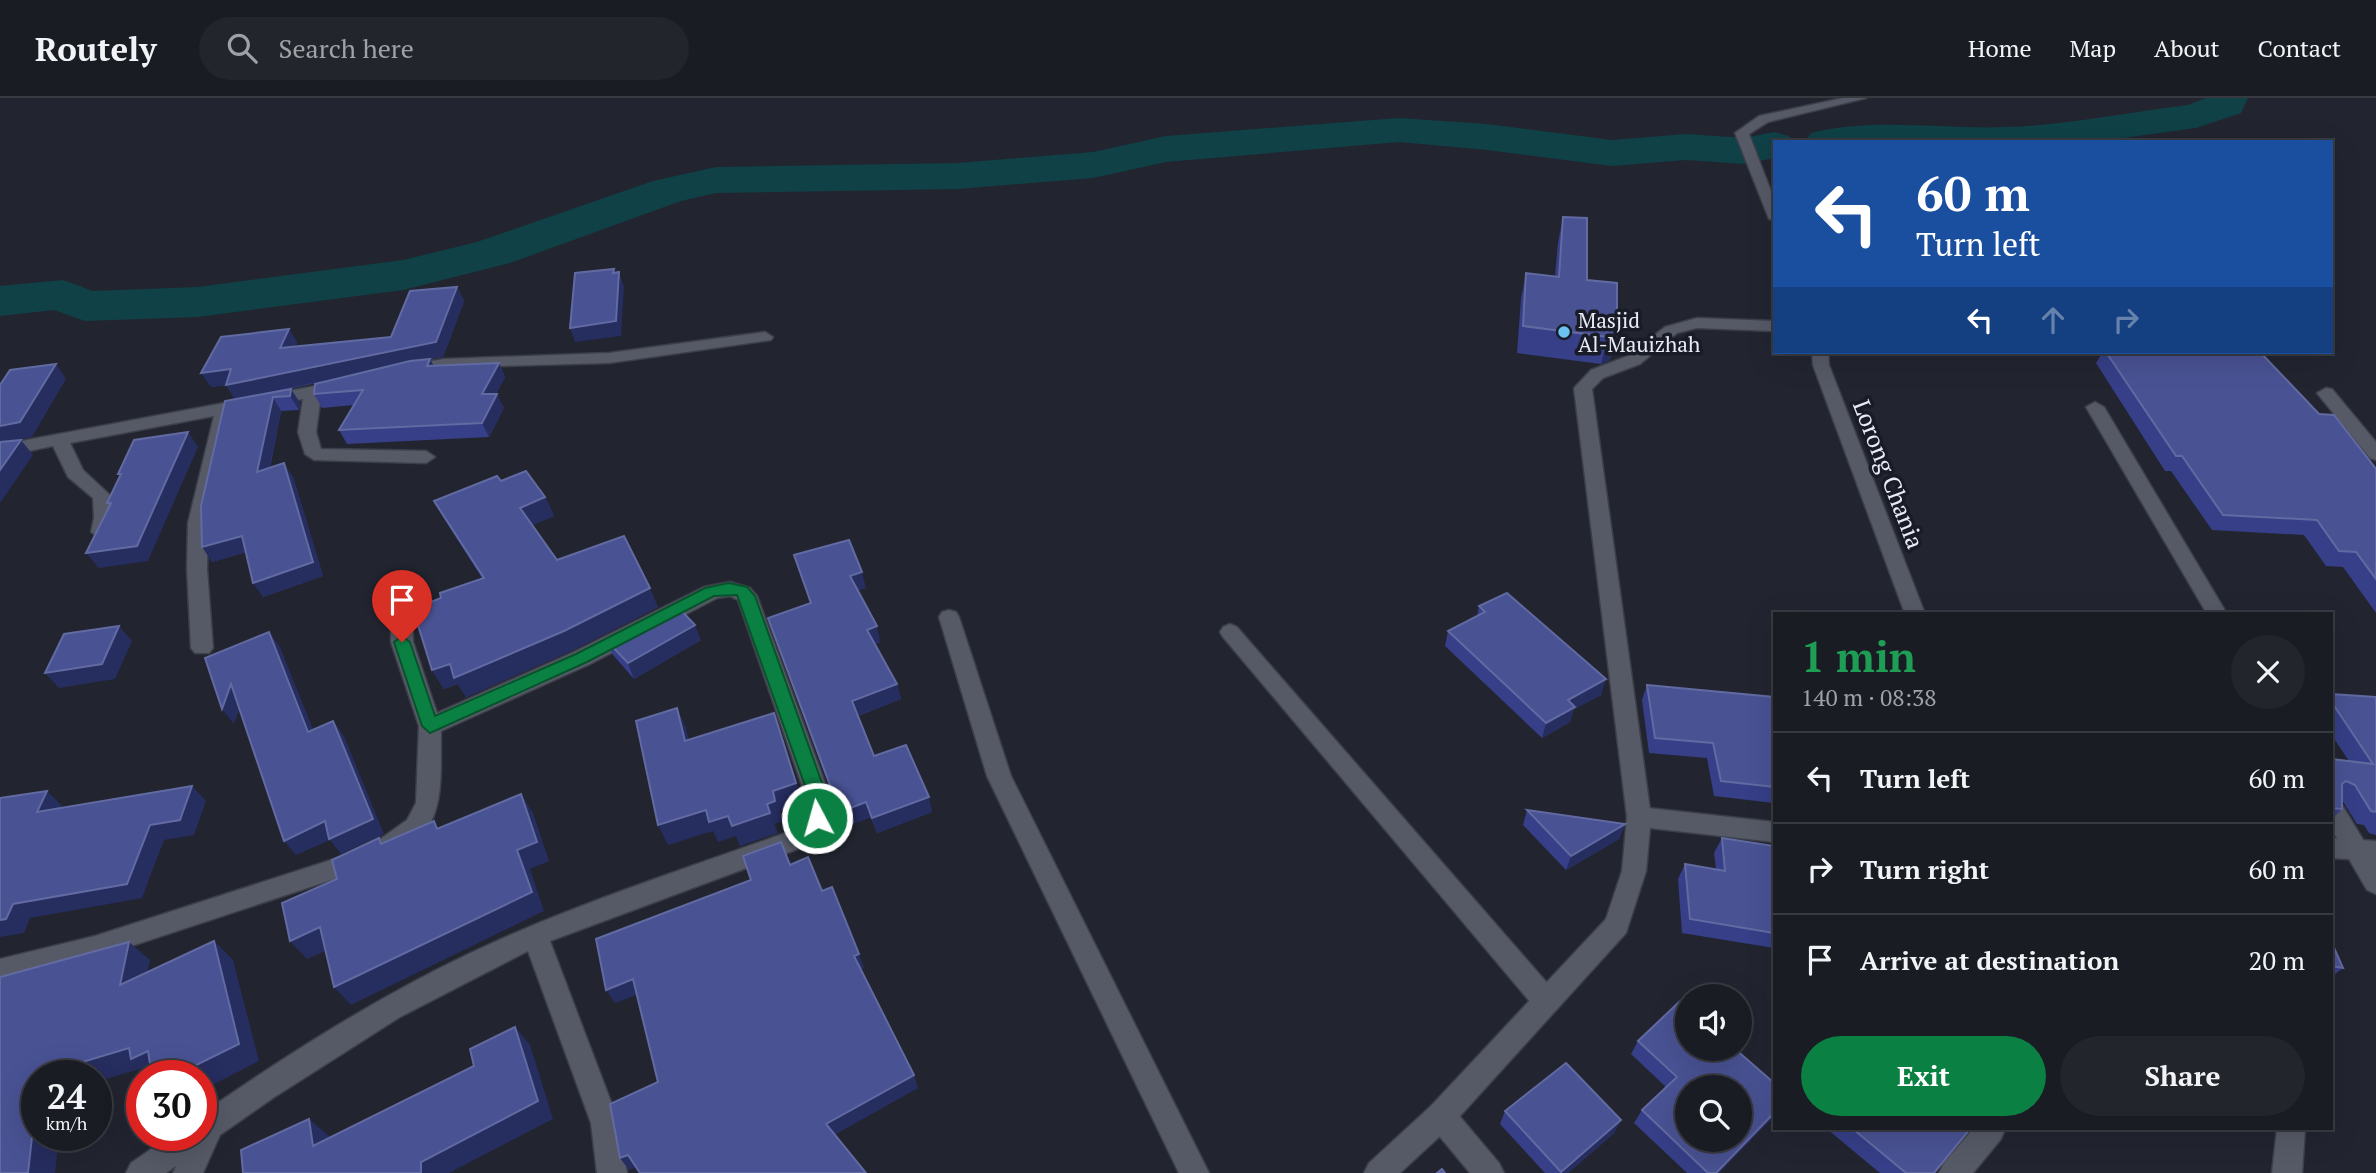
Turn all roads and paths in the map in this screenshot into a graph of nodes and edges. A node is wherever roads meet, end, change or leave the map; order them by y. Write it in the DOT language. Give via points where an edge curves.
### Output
graph roads {
  1 [pos="1860,98"];
  2 [pos="1773,213"];
  3 [pos="1773,326"];
  4 [pos="765,337"];
  5 [pos="1820,354"];
  6 [pos="391,374"];
  7 [pos="365,380"];
  8 [pos="313,393"];
  9 [pos="2326,393"];
  10 [pos="225,407"];
  11 [pos="2095,407"];
  12 [pos="59,440"];
  13 [pos="0,451"];
  14 [pos="2376,454"];
  15 [pos="426,457"];
  16 [pos="101,532"];
  17 [pos="401,591"];
  18 [pos="1914,612"];
  19 [pos="2216,612"];
  20 [pos="949,617"];
  21 [pos="1230,632"];
  22 [pos="202,648"];
  23 [pos="430,726"];
  24 [pos="2333,810"];
  25 [pos="1639,817"];
  26 [pos="1773,832"];
  27 [pos="2333,848"];
  28 [pos="2366,851"];
  29 [pos="2376,883"];
  30 [pos="535,936"];
  31 [pos="0,971"];
  32 [pos="1546,1001"];
  33 [pos="1441,1116"];
  34 [pos="217,1121"];
  35 [pos="1990,1130"];
  36 [pos="2291,1130"];
  37 [pos="173,1151"];
  38 [pos="195,1151"];
  39 [pos="141,1173"];
  40 [pos="188,1173"];
  41 [pos="612,1173"];
  42 [pos="1194,1173"];
  43 [pos="1379,1173"];
  44 [pos="1489,1173"];
  45 [pos="1954,1173"];
  46 [pos="2287,1173"];
  1 -- 2 [label="street" via="1755,122 1742,133"];
  3 -- 25 [label="street" via="1697,323 1671,330 1634,360 1597,374 1583,388"];
  4 -- 6 [label="street" via="643,356 471,361"];
  5 -- 18 [label="street, Lorong Chania"];
  7 -- 8 [label="street"];
  8 -- 10 [label="street"];
  8 -- 15 [label="street" via="307,432 314,454"];
  9 -- 14 [label="street"];
  10 -- 12 [label="street"];
  10 -- 22 [label="street" via="198,522"];
  11 -- 19 [label="street"];
  12 -- 13 [label="street"];
  12 -- 16 [label="street" via="75,472 102,496"];
  17 -- 23 [label="street" via="402,642"];
  20 -- 42 [label="street" via="999,776"];
  21 -- 32 [label="street"];
  23 -- 30 [label="street" via="582,658 710,592 729,588 747,596 818,797 817,818 797,839"];
  23 -- 31 [label="street" via="428,804 402,839 364,859 280,889 96,947"];
  24 -- 28 [label="street"];
  25 -- 26 [label="street"];
  25 -- 32 [label="street" via="1634,871 1617,925"];
  27 -- 28 [label="street"];
  28 -- 29 [label="street"];
  30 -- 34 [label="street" via="457,972 350,1034"];
  30 -- 41 [label="street" via="605,1123"];
  32 -- 33 [label="street"];
  33 -- 43 [label="street"];
  33 -- 44 [label="street"];
  35 -- 45 [label="street"];
  36 -- 46 [label="street"];
  37 -- 39 [label="street"];
  38 -- 40 [label="street"];
}
